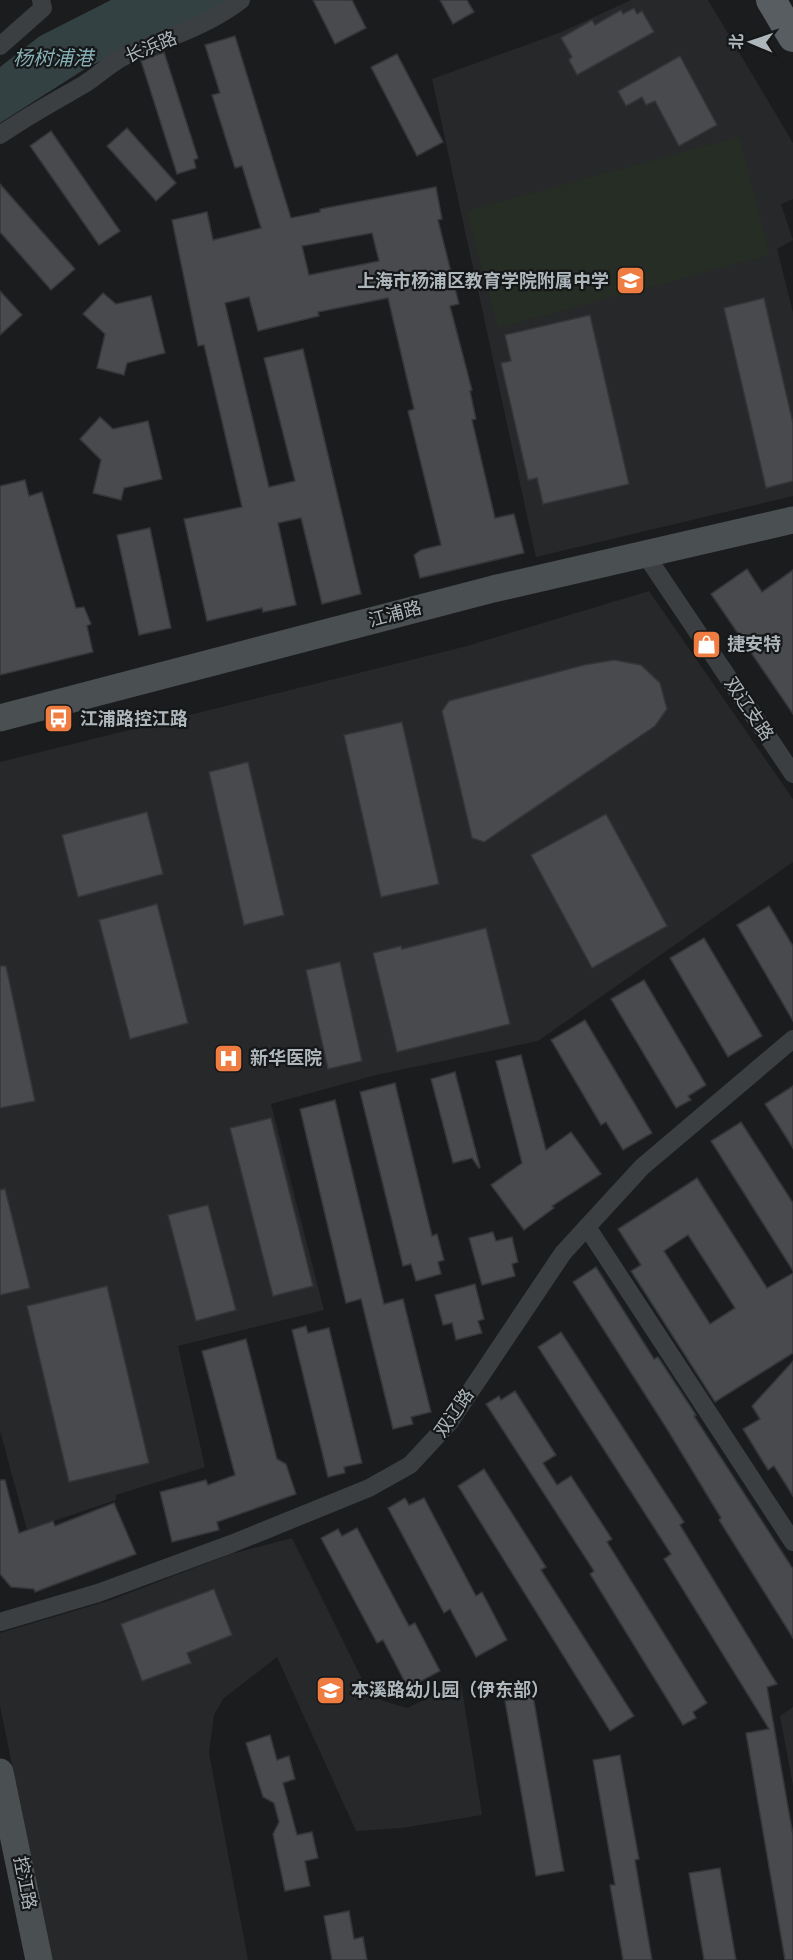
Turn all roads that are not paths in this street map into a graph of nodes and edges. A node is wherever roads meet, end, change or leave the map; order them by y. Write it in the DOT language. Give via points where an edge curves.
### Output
graph roads {
  1 [pos="241,0"];
  2 [pos="771,0"];
  3 [pos="46,3"];
  4 [pos="793,37"];
  5 [pos="0,46"];
  6 [pos="0,135"];
  7 [pos="793,520"];
  8 [pos="645,554"];
  9 [pos="0,718"];
  10 [pos="793,774"];
  11 [pos="793,1038"];
  12 [pos="587,1227"];
  13 [pos="793,1542"];
  14 [pos="0,1622"];
  15 [pos="0,1772"];
  16 [pos="39,1960"];
  1 -- 6 [label="street, 长浜路" via="220,16 123,57"];
  2 -- 4 [label="main road"];
  3 -- 5 [label="street"];
  7 -- 8 [label="main road, 江浦路"];
  8 -- 9 [label="main road, 江浦路" via="493,589"];
  8 -- 10 [label="street, 双辽支路"];
  11 -- 12 [label="street, 双辽路" via="642,1167"];
  12 -- 13 [label="street"];
  12 -- 14 [label="street, 双辽路" via="563,1253 449,1423 411,1465 369,1488 231,1544 98,1593"];
  15 -- 16 [label="main road, 控江路"];
}
